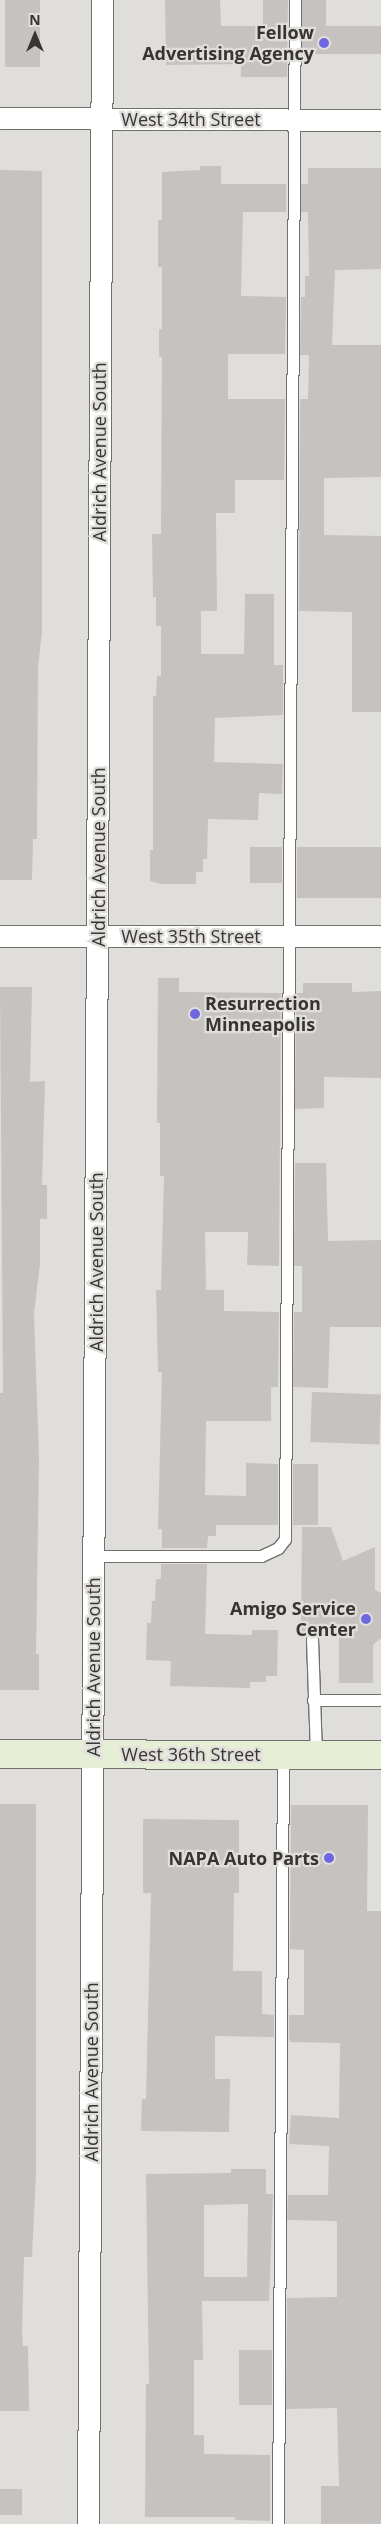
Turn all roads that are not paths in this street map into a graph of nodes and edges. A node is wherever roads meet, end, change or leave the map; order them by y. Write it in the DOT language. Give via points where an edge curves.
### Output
graph roads {
  1 [pos="102,0"];
  2 [pos="294,0"];
  3 [pos="0,118"];
  4 [pos="101,118"];
  5 [pos="293,120"];
  6 [pos="381,120"];
  7 [pos="0,936"];
  8 [pos="98,936"];
  9 [pos="288,936"];
  10 [pos="381,936"];
  11 [pos="94,1556"];
  12 [pos="312,1639"];
  13 [pos="313,1700"];
  14 [pos="381,1700"];
  15 [pos="283,1753"];
  16 [pos="0,1754"];
  17 [pos="93,1754"];
  18 [pos="316,1755"];
  19 [pos="381,1755"];
  20 [pos="88,2524"];
  21 [pos="278,2524"];
  1 -- 4 [label="street, Aldrich Avenue South"];
  2 -- 5 [label="lane"];
  3 -- 4 [label="street, West 34th Street"];
  4 -- 5 [label="street, West 34th Street"];
  4 -- 8 [label="street, Aldrich Avenue South"];
  5 -- 6 [label="street, West 34th Street"];
  5 -- 9 [label="lane"];
  7 -- 8 [label="street, West 35th Street"];
  8 -- 9 [label="street, West 35th Street"];
  8 -- 11 [label="street, Aldrich Avenue South"];
  9 -- 10 [label="street, West 35th Street"];
  9 -- 11 [label="lane" via="285,1539 278,1548 261,1556"];
  11 -- 17 [label="street, Aldrich Avenue South"];
  12 -- 13 [label="lane"];
  13 -- 14 [label="lane"];
  13 -- 18 [label="lane"];
  15 -- 17 [label="street, West 36th Street"];
  15 -- 18 [label="street, West 36th Street"];
  15 -- 21 [label="lane"];
  16 -- 17 [label="street, West 36th Street"];
  17 -- 20 [label="street, Aldrich Avenue South"];
  18 -- 19 [label="street, West 36th Street"];
}
